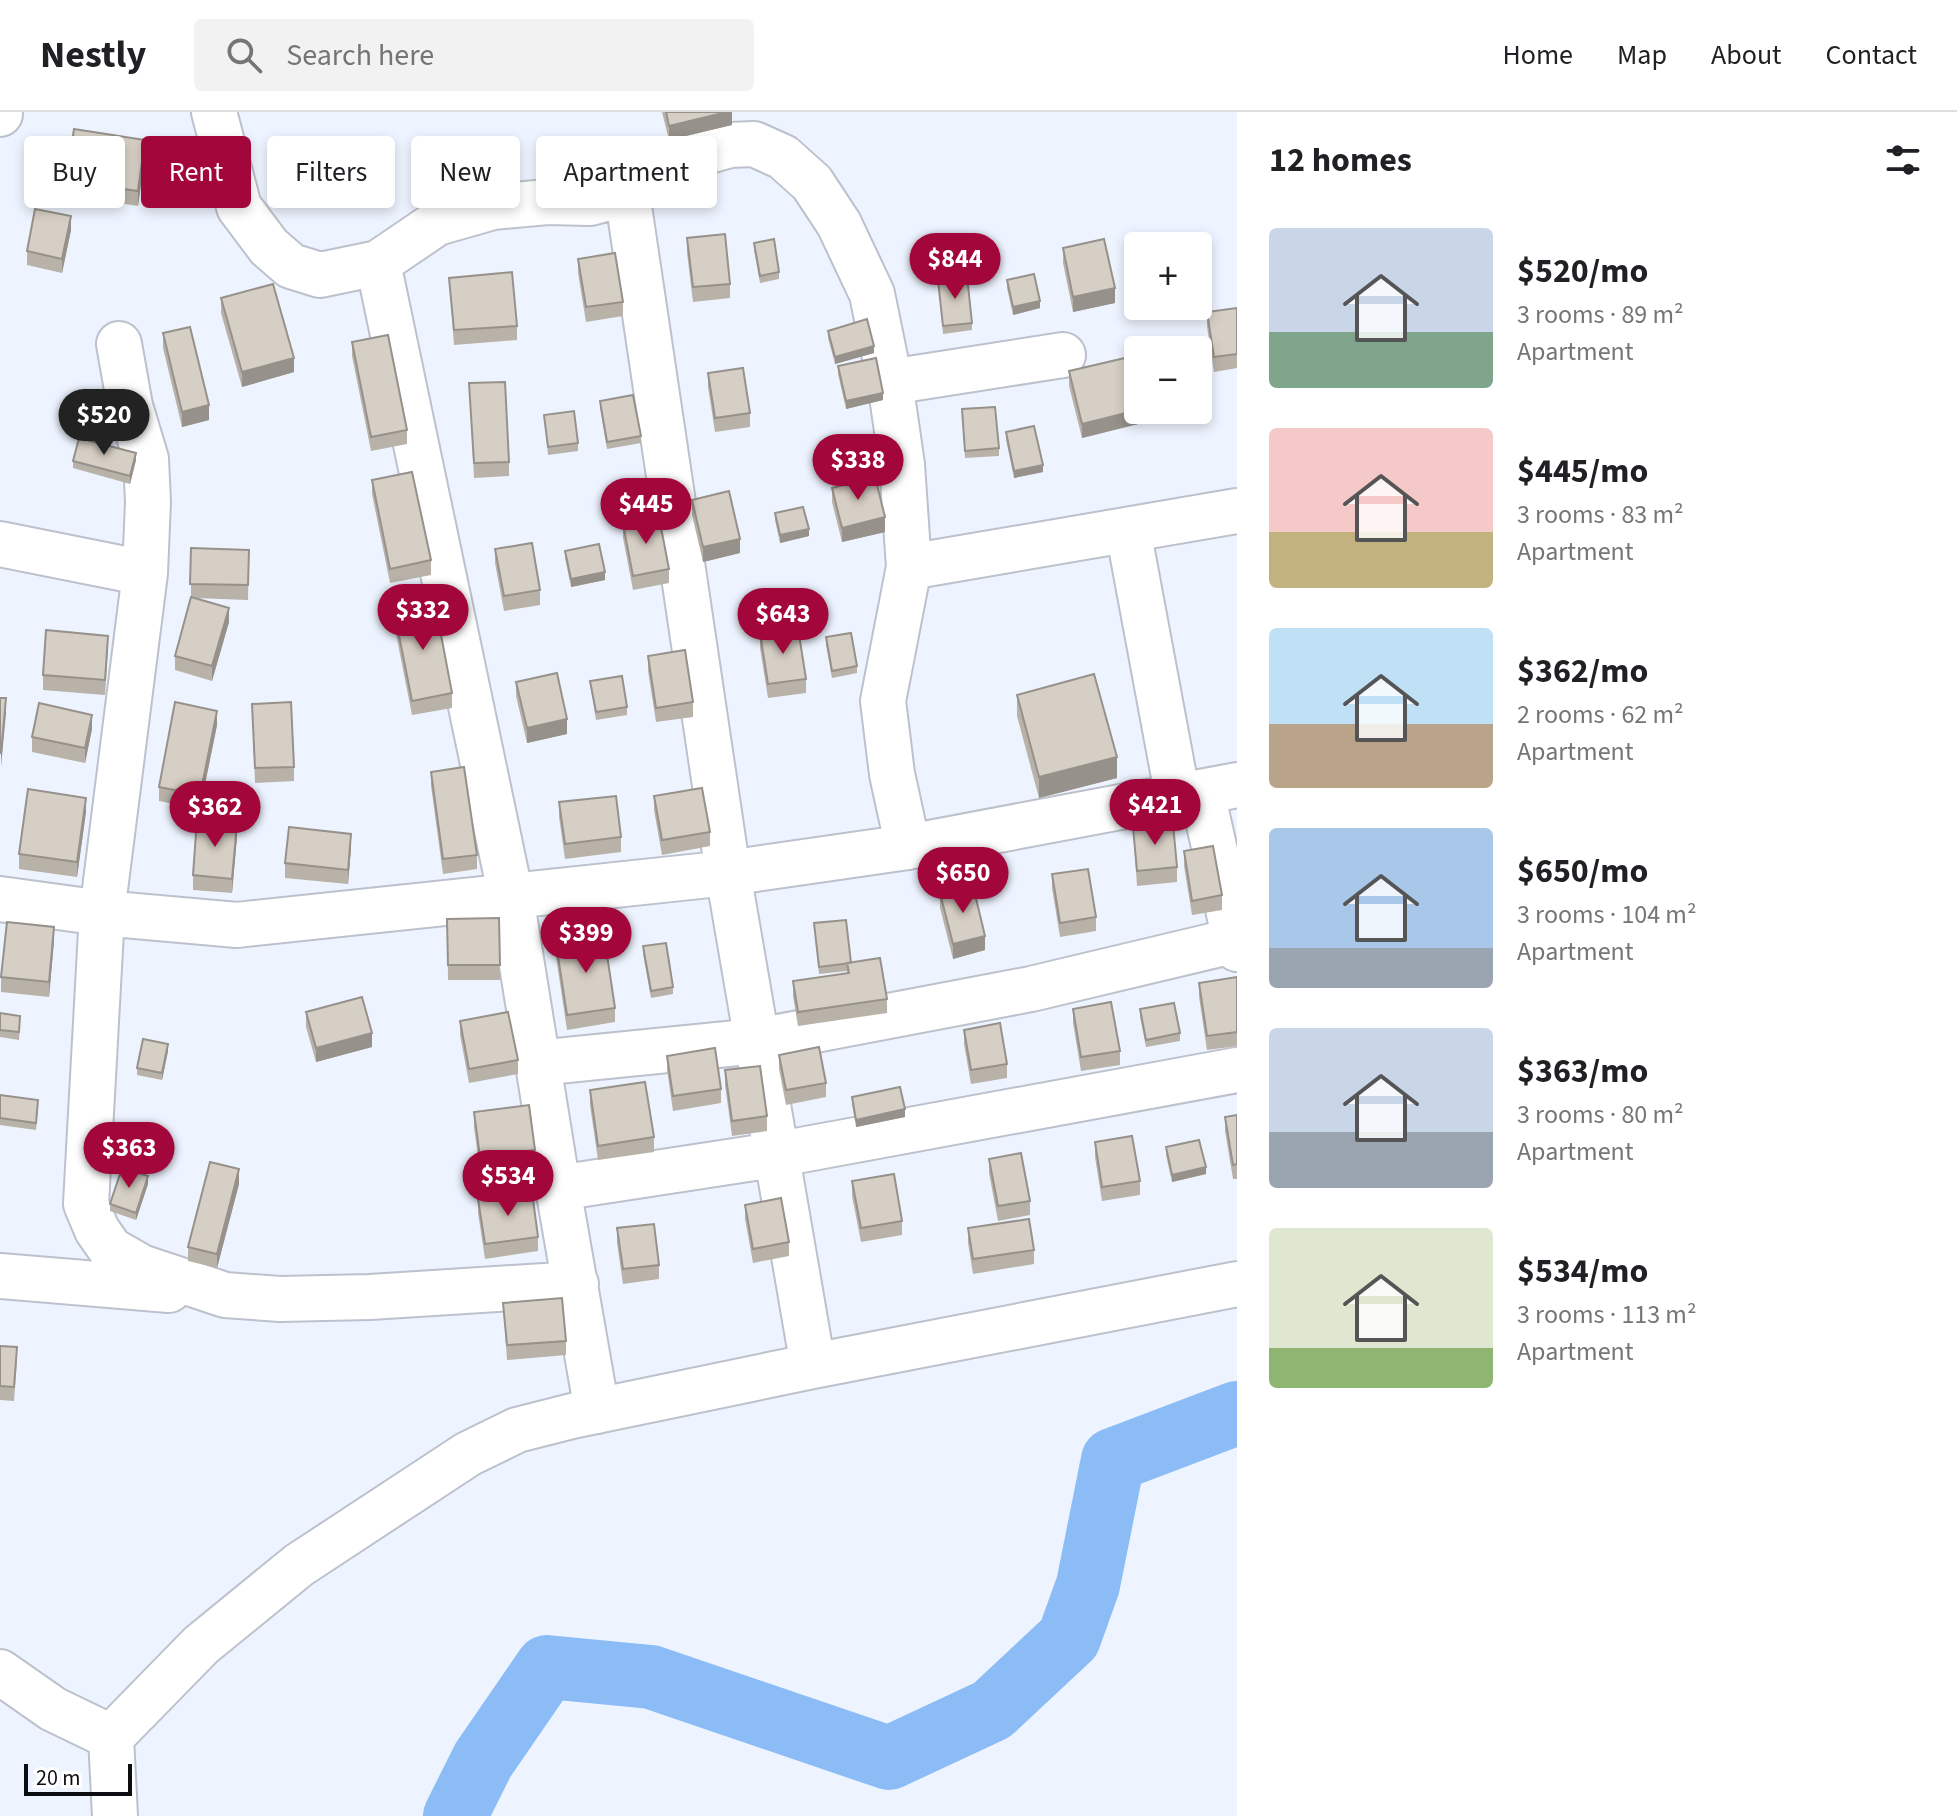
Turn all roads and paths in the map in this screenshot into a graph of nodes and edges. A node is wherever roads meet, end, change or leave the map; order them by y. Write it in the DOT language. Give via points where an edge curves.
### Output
graph roads {
  1 [pos="214,112"];
  2 [pos="717,149"];
  3 [pos="536,203"];
  4 [pos="629,208"];
  5 [pos="378,263"];
  6 [pos="119,344"];
  7 [pos="1063,355"];
  8 [pos="890,382"];
  9 [pos="1237,511"];
  10 [pos="1128,530"];
  11 [pos="0,544"];
  12 [pos="909,567"];
  13 [pos="145,573"];
  14 [pos="1206,792"];
  15 [pos="908,847"];
  16 [pos="728,873"];
  17 [pos="511,897"];
  18 [pos="0,899"];
  19 [pos="102,913"];
  20 [pos="1237,943"];
  21 [pos="757,1041"];
  22 [pos="537,1063"];
  23 [pos="1237,1070"];
  24 [pos="774,1155"];
  25 [pos="558,1188"];
  26 [pos="0,1276"];
  27 [pos="576,1284"];
  28 [pos="1237,1284"];
  29 [pos="225,1295"];
  30 [pos="813,1366"];
  31 [pos="597,1411"];
  32 [pos="0,1659"];
  33 [pos="0,1672"];
  34 [pos="53,1709"];
  35 [pos="111,1737"];
  36 [pos="115,1816"];
  1 -- 5 [label="street" via="239,207 269,247 291,266 320,275"];
  2 -- 8 [label="street" via="754,144 783,157 812,183 839,224 872,294"];
  3 -- 5 [label="street" via="493,207 437,223"];
  4 -- 16 [label="street"];
  5 -- 17 [label="street"];
  6 -- 13 [label="street" via="146,459"];
  7 -- 8 [label="street"];
  8 -- 12 [label="street"];
  9 -- 10 [label="street"];
  10 -- 12 [label="street"];
  10 -- 14 [label="street"];
  11 -- 13 [label="street"];
  12 -- 15 [label="street" via="883,701"];
  13 -- 19 [label="street"];
  14 -- 15 [label="street"];
  14 -- 20 [label="street"];
  15 -- 16 [label="street"];
  16 -- 17 [label="street"];
  16 -- 21 [label="street"];
  17 -- 19 [label="street" via="237,925"];
  17 -- 22 [label="street"];
  18 -- 19 [label="street"];
  19 -- 29 [label="street" via="86,1204 111,1250 141,1267"];
  20 -- 21 [label="street"];
  21 -- 22 [label="street"];
  21 -- 24 [label="street"];
  22 -- 25 [label="street"];
  23 -- 24 [label="street"];
  24 -- 25 [label="street"];
  24 -- 30 [label="street"];
  25 -- 27 [label="street"];
  26 -- 29 [label="street"];
  27 -- 29 [label="street" via="370,1297"];
  27 -- 31 [label="street"];
  28 -- 30 [label="street"];
  30 -- 31 [label="street"];
  31 -- 35 [label="street" via="517,1430 468,1454 299,1565 201,1645"];
  32 -- 34 [label="street"];
  33 -- 34 [label="street"];
  34 -- 35 [label="street"];
  35 -- 36 [label="street"];
}
